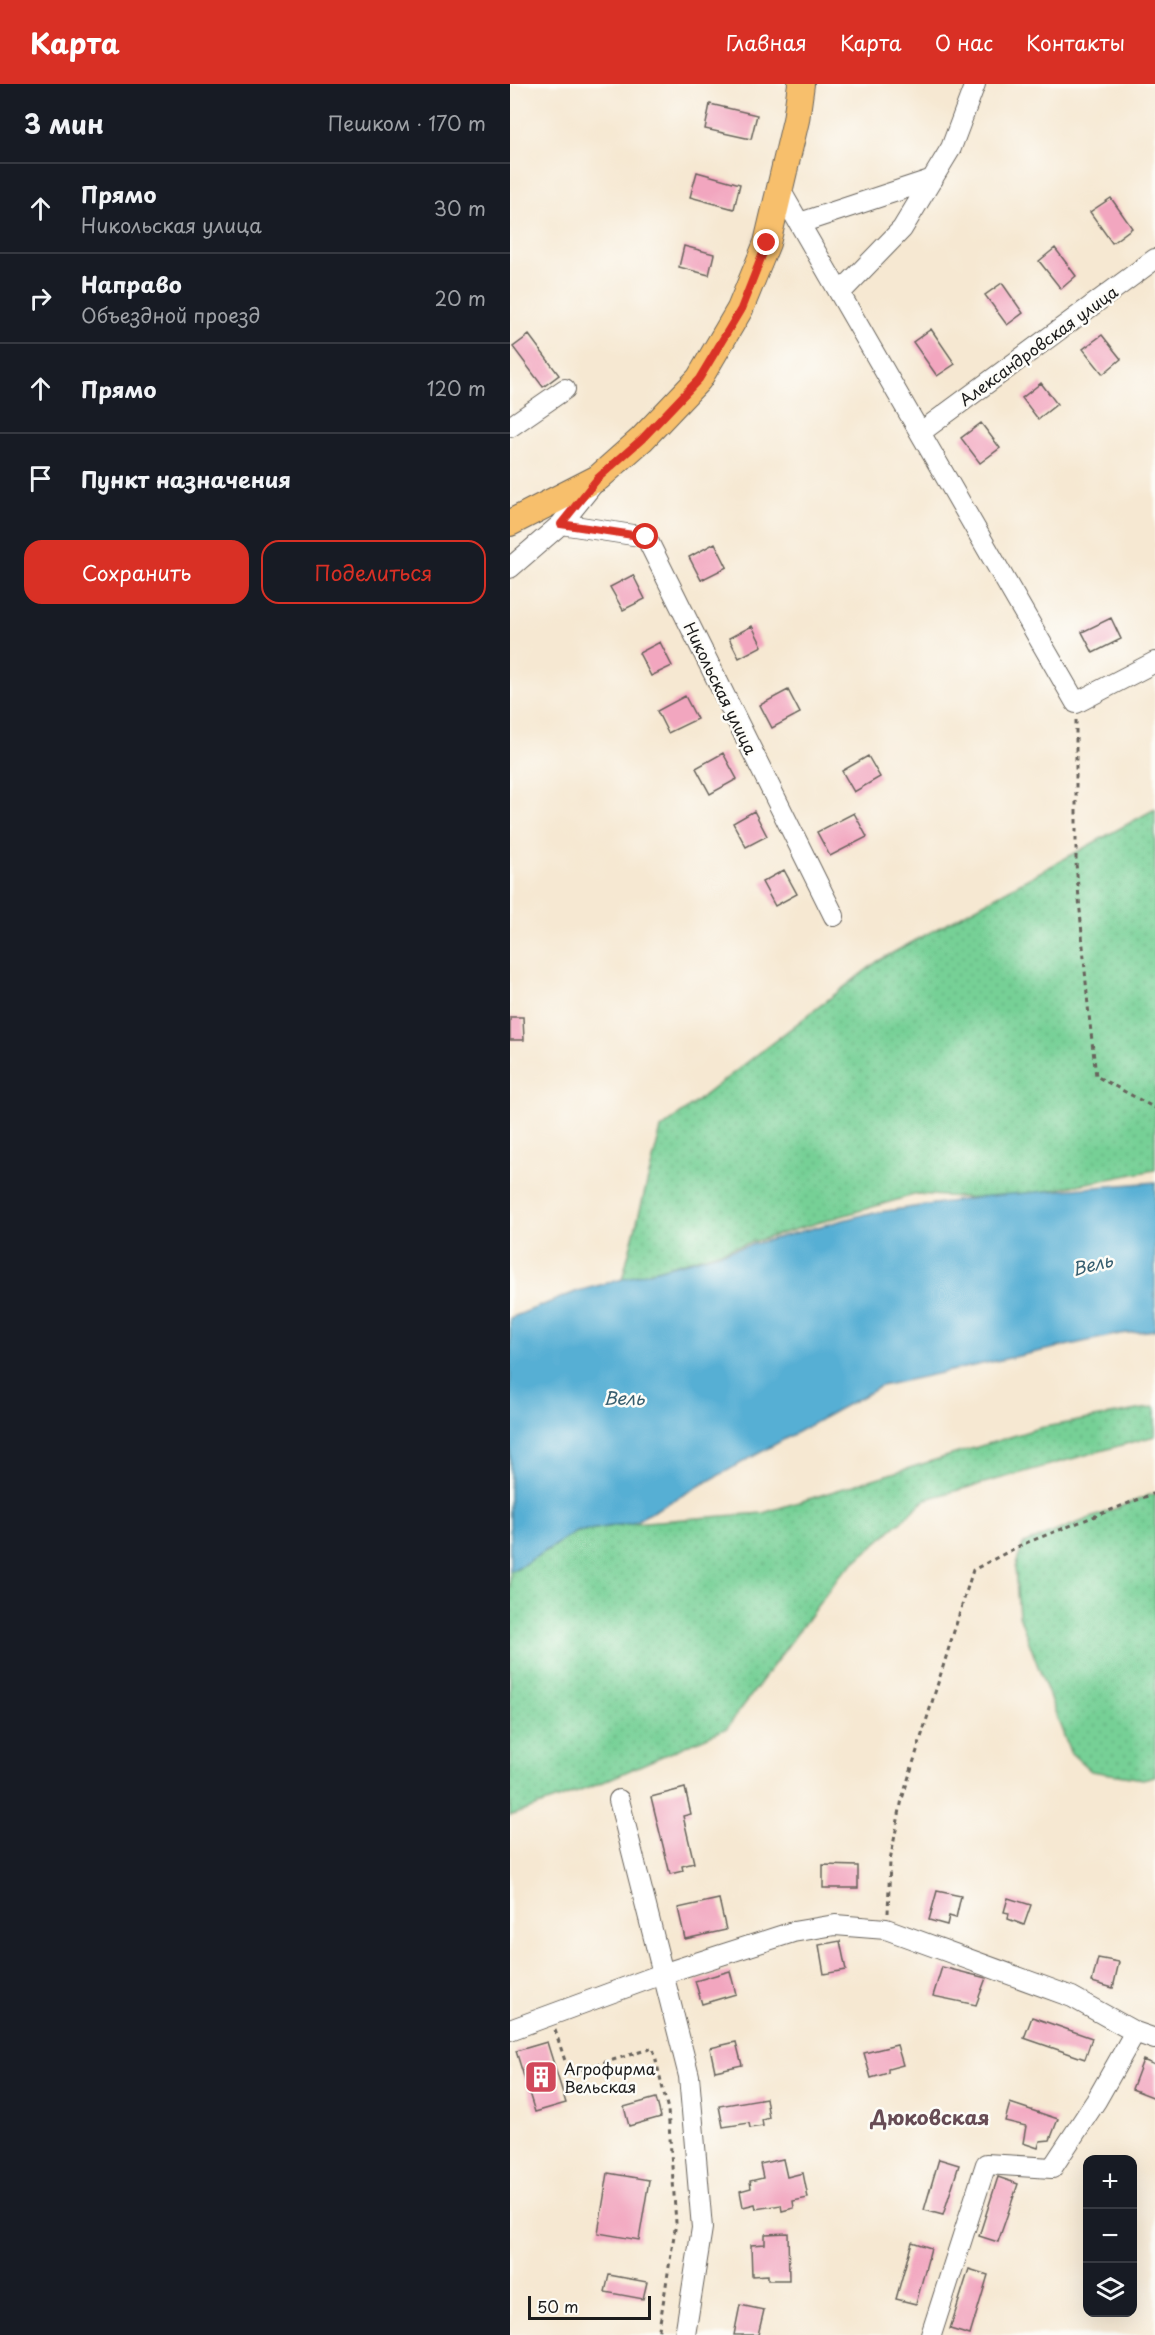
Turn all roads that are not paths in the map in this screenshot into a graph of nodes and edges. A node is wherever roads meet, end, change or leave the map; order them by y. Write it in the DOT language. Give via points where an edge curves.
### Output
graph roads {
  1 [pos="801,84"];
  2 [pos="975,84"];
  3 [pos="933,179"];
  4 [pos="779,188"];
  5 [pos="800,223"];
  6 [pos="1155,259"];
  7 [pos="841,292"];
  8 [pos="565,389"];
  9 [pos="510,427"];
  10 [pos="921,432"];
  11 [pos="598,478"];
  12 [pos="510,523"];
  13 [pos="561,524"];
  14 [pos="510,568"];
  15 [pos="1155,662"];
  16 [pos="834,916"];
  17 [pos="620,1800"];
  18 [pos="662,1974"];
  19 [pos="510,2030"];
  20 [pos="1135,2032"];
  21 [pos="1155,2039"];
  22 [pos="686,2335"];
  23 [pos="931,2335"];
  1 -- 4 [label="main road"];
  2 -- 3 [label="street" via="951,148"];
  3 -- 5 [label="street"];
  3 -- 7 [label="street" via="902,230"];
  4 -- 5 [label="street"];
  4 -- 11 [label="main road" via="767,243 741,309 699,379"];
  5 -- 7 [label="street"];
  6 -- 10 [label="street, Александровская улица"];
  7 -- 10 [label="street"];
  8 -- 9 [label="street"];
  10 -- 15 [label="street" via="1076,703"];
  11 -- 12 [label="main road"];
  11 -- 13 [label="street"];
  13 -- 14 [label="street"];
  13 -- 16 [label="street, Никольская улица" via="646,537"];
  17 -- 18 [label="street"];
  18 -- 19 [label="street"];
  18 -- 20 [label="street" via="793,1932 835,1925 886,1929 1071,1997"];
  18 -- 22 [label="street" via="689,2076 702,2228"];
  20 -- 21 [label="street"];
  20 -- 23 [label="street" via="1053,2168 986,2164"];
}
